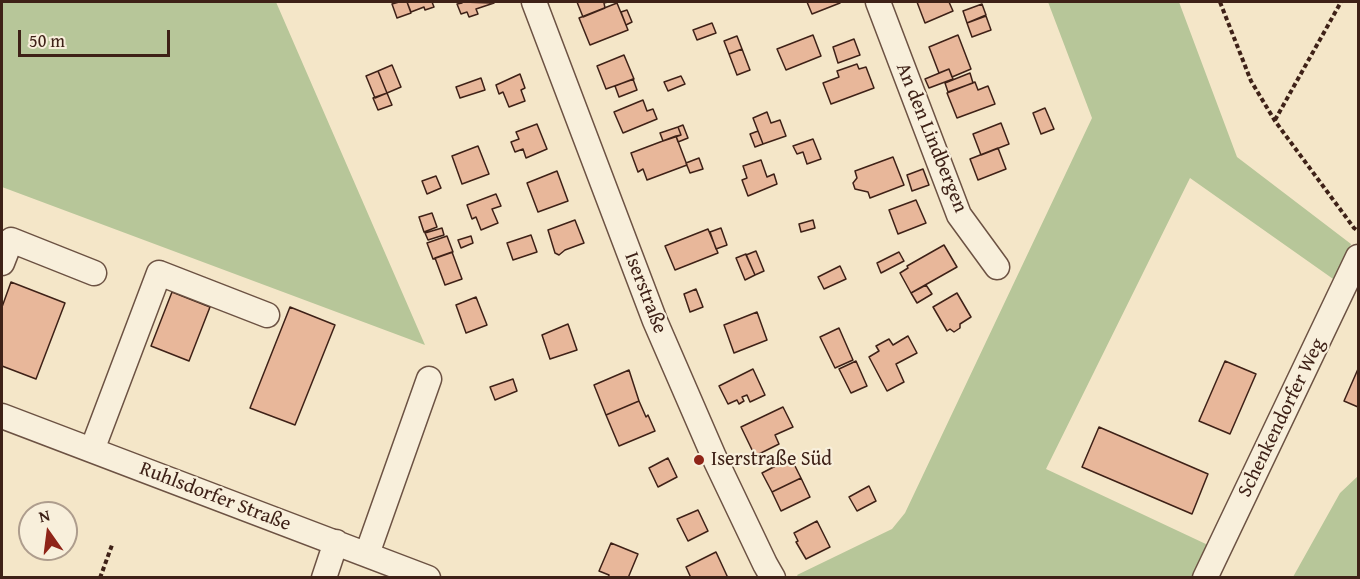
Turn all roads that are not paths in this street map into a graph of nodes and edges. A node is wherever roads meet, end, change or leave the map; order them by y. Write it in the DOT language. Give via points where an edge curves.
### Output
graph roads {
  1 [pos="534,2"];
  2 [pos="878,2"];
  3 [pos="1359,257"];
  4 [pos="2,263"];
  5 [pos="998,267"];
  6 [pos="94,273"];
  7 [pos="267,315"];
  8 [pos="429,379"];
  9 [pos="2,416"];
  10 [pos="92,450"];
  11 [pos="336,542"];
  12 [pos="367,554"];
  13 [pos="324,578"];
  14 [pos="428,578"];
  15 [pos="773,578"];
  16 [pos="1205,578"];
  1 -- 15 [label="street, Iserstraße" via="655,321 714,457"];
  2 -- 5 [label="street, An den Lindbergen" via="959,216"];
  3 -- 16 [label="street, Schenkendorfer Weg"];
  4 -- 6 [label="street" via="10,240"];
  7 -- 10 [label="street" via="159,273"];
  8 -- 12 [label="street"];
  9 -- 10 [label="street, Ruhlsdorfer Straße"];
  10 -- 11 [label="street, Ruhlsdorfer Straße"];
  11 -- 12 [label="street, Ruhlsdorfer Straße"];
  11 -- 13 [label="street"];
  12 -- 14 [label="street, Ruhlsdorfer Straße"];
}
